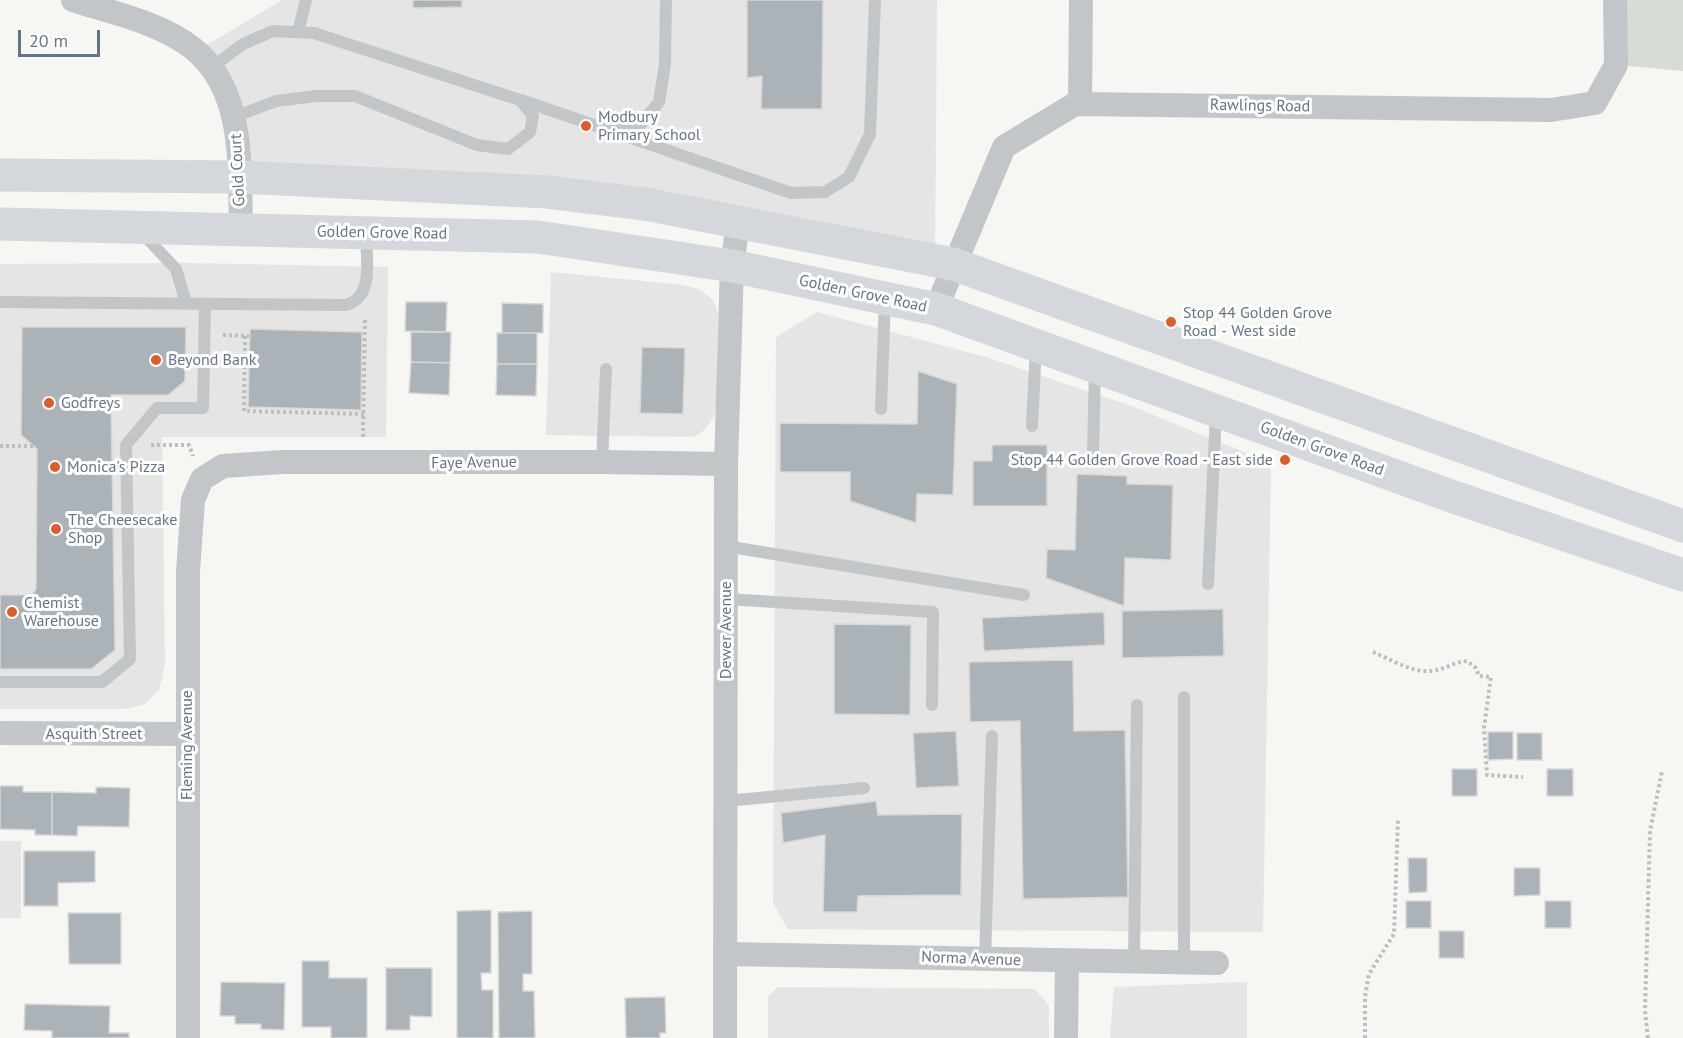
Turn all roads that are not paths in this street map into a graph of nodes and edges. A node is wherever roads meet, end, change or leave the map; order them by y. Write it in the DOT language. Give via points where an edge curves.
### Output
graph roads {
  1 [pos="306,0"];
  2 [pos="666,0"];
  3 [pos="875,0"];
  4 [pos="1081,0"];
  5 [pos="1615,0"];
  6 [pos="88,3"];
  7 [pos="298,32"];
  8 [pos="210,68"];
  9 [pos="520,100"];
  10 [pos="1080,104"];
  11 [pos="234,117"];
  12 [pos="610,131"];
  13 [pos="0,175"];
  14 [pos="239,177"];
  15 [pos="738,222"];
  16 [pos="0,224"];
  17 [pos="134,227"];
  18 [pos="241,230"];
  19 [pos="366,232"];
  20 [pos="953,264"];
  21 [pos="732,266"];
  22 [pos="886,298"];
  23 [pos="0,302"];
  24 [pos="186,303"];
  25 [pos="205,304"];
  26 [pos="936,309"];
  27 [pos="1036,345"];
  28 [pos="1095,367"];
  29 [pos="606,369"];
  30 [pos="881,409"];
  31 [pos="1216,410"];
  32 [pos="1032,426"];
  33 [pos="1093,454"];
  34 [pos="602,462"];
  35 [pos="726,464"];
  36 [pos="202,479"];
  37 [pos="1683,526"];
  38 [pos="726,546"];
  39 [pos="1683,575"];
  40 [pos="1208,584"];
  41 [pos="1024,595"];
  42 [pos="727,599"];
  43 [pos="0,682"];
  44 [pos="1184,697"];
  45 [pos="932,705"];
  46 [pos="1137,705"];
  47 [pos="0,733"];
  48 [pos="187,734"];
  49 [pos="992,736"];
  50 [pos="864,788"];
  51 [pos="726,801"];
  52 [pos="725,954"];
  53 [pos="985,959"];
  54 [pos="1066,962"];
  55 [pos="1134,963"];
  56 [pos="1184,963"];
  57 [pos="1217,963"];
  58 [pos="188,1038"];
  59 [pos="725,1038"];
  60 [pos="1066,1038"];
  1 -- 7 [label="lane"];
  2 -- 12 [label="lane" via="665,64 659,102 638,128"];
  3 -- 12 [label="lane" via="870,134 849,177 825,192 791,193"];
  4 -- 10 [label="street"];
  5 -- 10 [label="street, Rawlings Road" via="1616,65 1595,103 1551,110"];
  6 -- 8 [label="street, Gold Court" via="169,34 197,51"];
  7 -- 8 [label="lane" via="273,31 243,44"];
  7 -- 9 [label="lane" via="325,36"];
  8 -- 11 [label="street, Gold Court" via="222,84"];
  9 -- 11 [label="lane" via="533,116 530,132 508,149 477,145 355,96 276,101"];
  9 -- 12 [label="lane"];
  10 -- 20 [label="street, Rawlings Road" via="1004,147"];
  11 -- 14 [label="street, Gold Court"];
  13 -- 14 [label="main road"];
  14 -- 15 [label="main road" via="547,192 645,204"];
  14 -- 18 [label="street, Gold Court"];
  15 -- 20 [label="main road"];
  15 -- 21 [label="street, Dewer Avenue"];
  16 -- 17 [label="main road, Golden Grove Road"];
  17 -- 18 [label="main road, Golden Grove Road"];
  17 -- 24 [label="lane" via="176,268"];
  18 -- 19 [label="main road, Golden Grove Road"];
  19 -- 21 [label="main road, Golden Grove Road" via="538,237"];
  19 -- 25 [label="lane" via="364,291 357,302"];
  20 -- 26 [label="street, Rawlings Road"];
  20 -- 37 [label="main road"];
  21 -- 22 [label="main road, Golden Grove Road"];
  21 -- 35 [label="street, Dewer Avenue"];
  22 -- 26 [label="main road, Golden Grove Road"];
  22 -- 30 [label="lane"];
  23 -- 24 [label="lane"];
  24 -- 25 [label="lane"];
  25 -- 43 [label="lane" via="203,408 157,408 126,446 129,659 102,682"];
  26 -- 27 [label="main road, Golden Grove Road"];
  27 -- 28 [label="main road, Golden Grove Road"];
  27 -- 32 [label="lane"];
  28 -- 31 [label="main road, Golden Grove Road"];
  28 -- 33 [label="lane"];
  29 -- 34 [label="lane"];
  31 -- 39 [label="main road, Golden Grove Road"];
  31 -- 40 [label="lane"];
  34 -- 35 [label="street, Faye Avenue"];
  34 -- 36 [label="street, Faye Avenue" via="283,462 223,466"];
  35 -- 38 [label="street, Dewer Avenue"];
  36 -- 48 [label="street, Fleming Avenue" via="193,500 188,572"];
  38 -- 41 [label="lane"];
  38 -- 42 [label="street, Dewer Avenue"];
  42 -- 45 [label="lane" via="933,612"];
  42 -- 51 [label="street, Dewer Avenue"];
  44 -- 56 [label="lane"];
  46 -- 55 [label="lane"];
  47 -- 48 [label="street, Asquith Street"];
  48 -- 58 [label="street, Fleming Avenue"];
  49 -- 53 [label="lane"];
  50 -- 51 [label="lane"];
  51 -- 52 [label="street, Dewer Avenue"];
  52 -- 53 [label="street, Norma Avenue"];
  52 -- 59 [label="street, Dewer Avenue"];
  53 -- 54 [label="street, Norma Avenue"];
  54 -- 55 [label="street, Norma Avenue"];
  54 -- 60 [label="street"];
  55 -- 56 [label="street, Norma Avenue"];
  56 -- 57 [label="street, Norma Avenue"];
}
